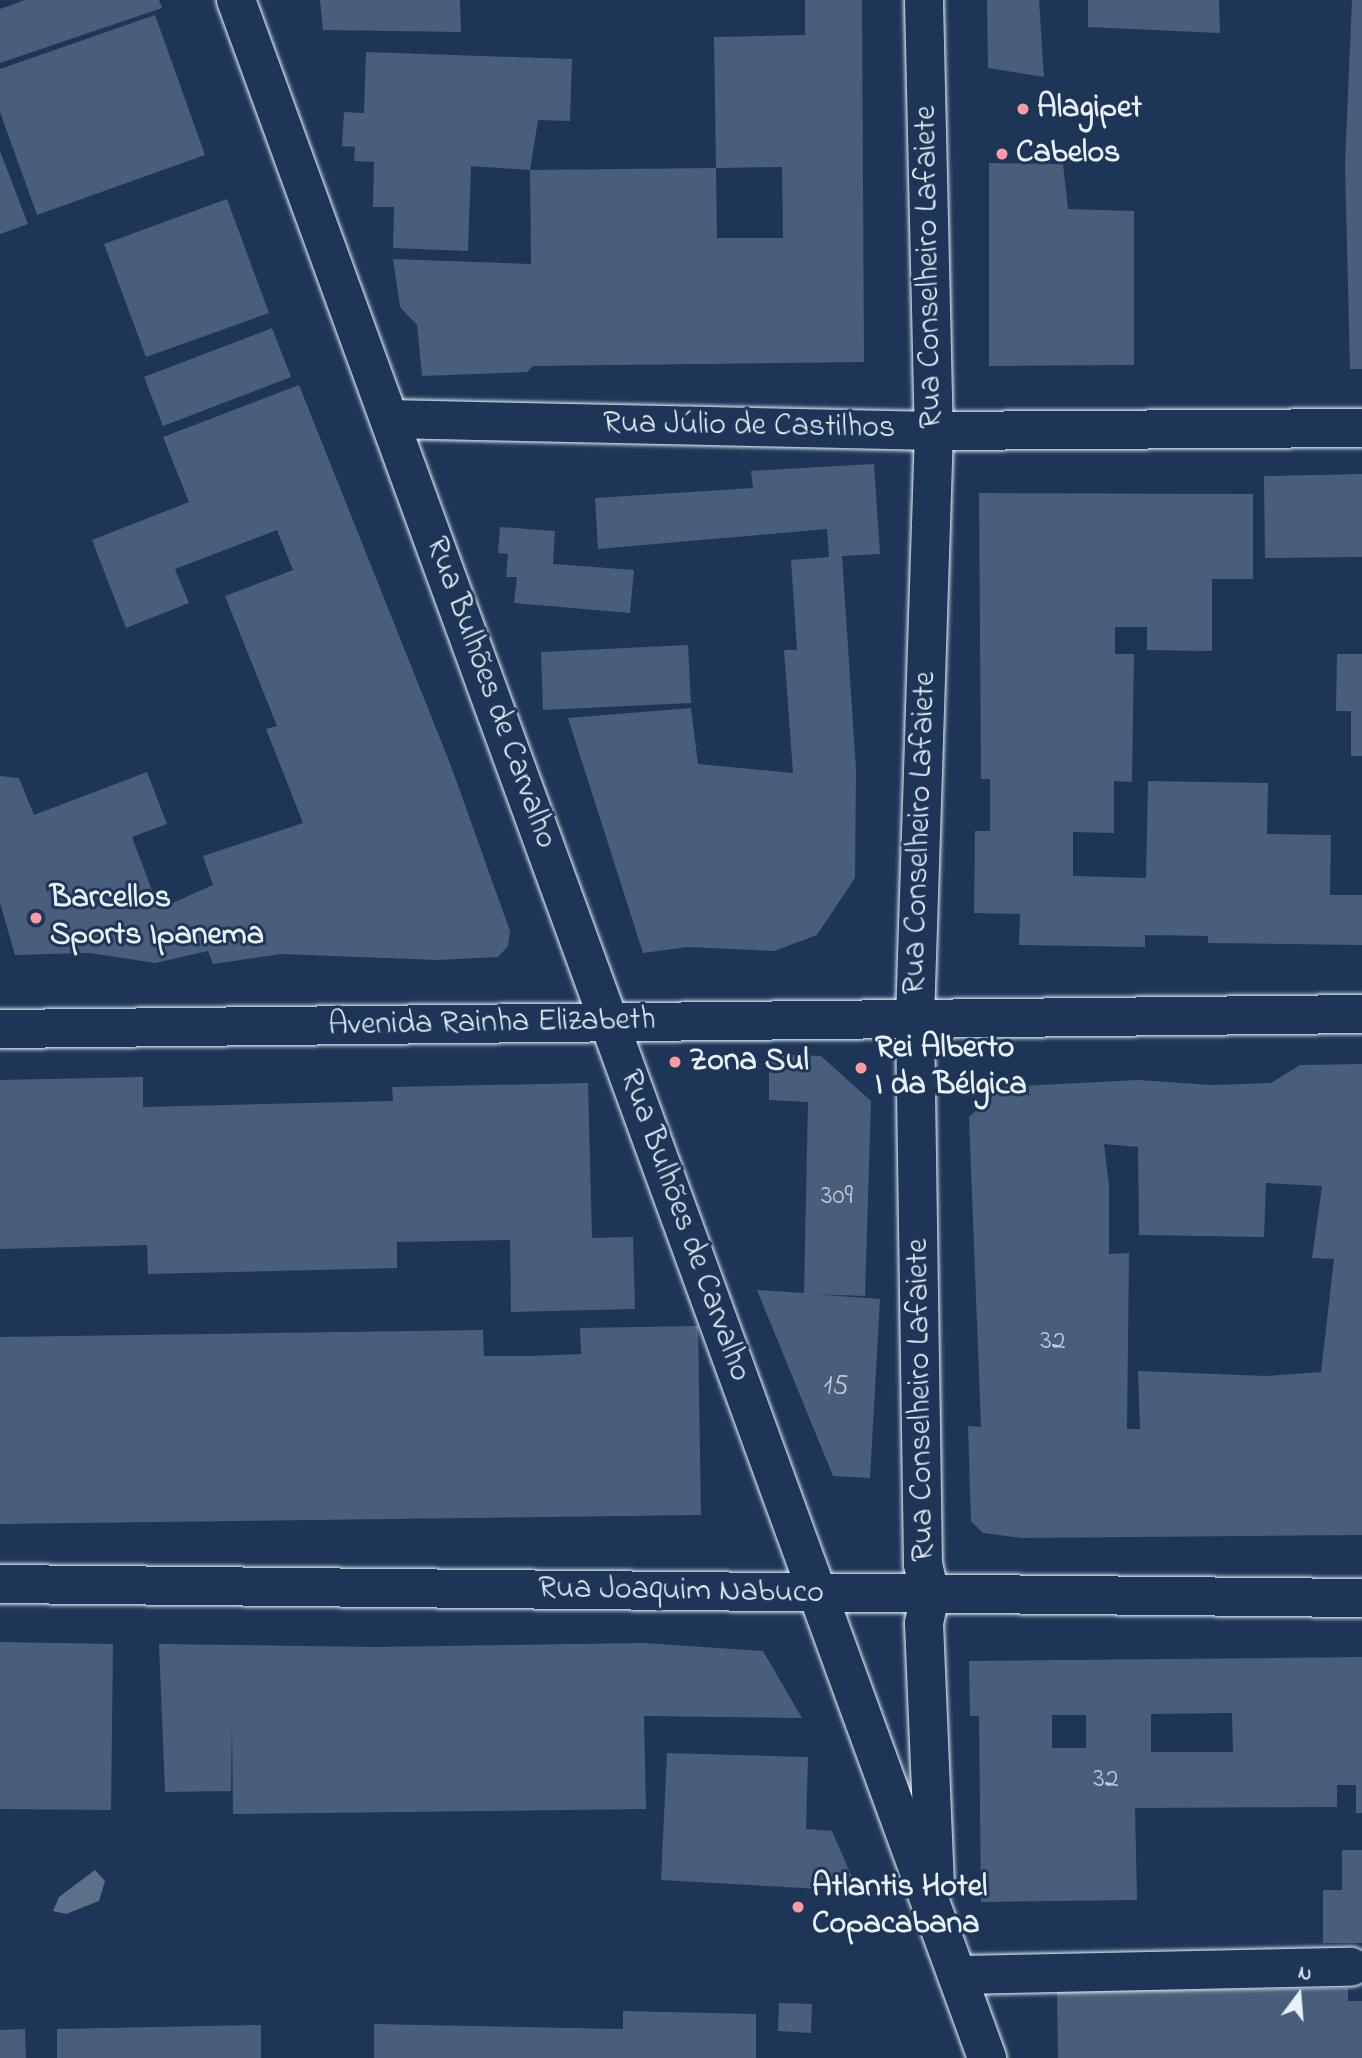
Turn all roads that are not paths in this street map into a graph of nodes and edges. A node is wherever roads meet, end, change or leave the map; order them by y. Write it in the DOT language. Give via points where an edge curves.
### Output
graph roads {
  1 [pos="236,0"];
  2 [pos="924,0"];
  3 [pos="389,419"];
  4 [pos="1362,428"];
  5 [pos="934,431"];
  6 [pos="1362,1014"];
  7 [pos="915,1020"];
  8 [pos="612,1023"];
  9 [pos="0,1029"];
  10 [pos="0,1584"];
  11 [pos="815,1594"];
  12 [pos="930,1595"];
  13 [pos="1362,1598"];
  14 [pos="937,1917"];
  15 [pos="1351,1966"];
  16 [pos="957,1975"];
  17 [pos="987,2058"];
  1 -- 3 [label="main road, Rua Bulhões de Carvalho"];
  2 -- 5 [label="main road, Rua Conselheiro Lafaiete"];
  3 -- 5 [label="main road, Rua Júlio de Castilhos"];
  3 -- 8 [label="main road, Rua Bulhões de Carvalho"];
  4 -- 5 [label="main road, Rua Júlio de Castilhos"];
  5 -- 7 [label="main road, Rua Conselheiro Lafaiete"];
  6 -- 7 [label="main road, Avenida Rainha Elizabeth"];
  7 -- 8 [label="main road, Avenida Rainha Elizabeth"];
  7 -- 12 [label="main road, Rua Conselheiro Lafaiete" via="923,1564"];
  8 -- 9 [label="main road, Avenida Rainha Elizabeth"];
  8 -- 11 [label="main road, Rua Bulhões de Carvalho"];
  10 -- 11 [label="main road, Rua Joaquim Nabuco"];
  11 -- 12 [label="main road, Rua Joaquim Nabuco"];
  11 -- 14 [label="main road, Rua Bulhões de Carvalho"];
  12 -- 13 [label="main road, Rua Joaquim Nabuco"];
  12 -- 14 [label="main road, Rua Conselheiro Lafaiete" via="924,1623"];
  14 -- 16 [label="main road, Rua Bulhões de Carvalho"];
  15 -- 16 [label="main road"];
  16 -- 17 [label="main road, Rua Bulhões de Carvalho"];
}
